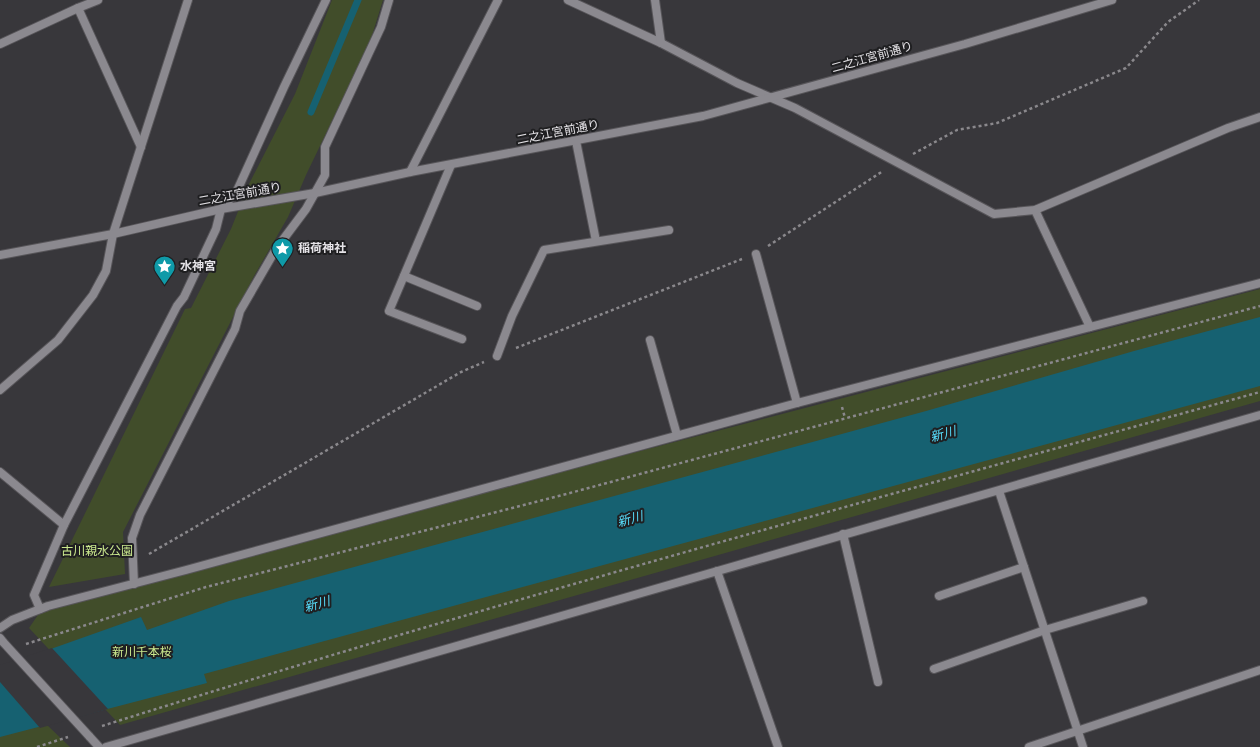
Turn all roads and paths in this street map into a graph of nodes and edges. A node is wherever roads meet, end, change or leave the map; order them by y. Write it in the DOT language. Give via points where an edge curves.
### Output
graph roads {
  1 [pos="98,0"];
  2 [pos="188,0"];
  3 [pos="326,0"];
  4 [pos="389,0"];
  5 [pos="498,0"];
  6 [pos="568,0"];
  7 [pos="655,0"];
  8 [pos="1112,0"];
  9 [pos="1199,0"];
  10 [pos="78,8"];
  11 [pos="661,43"];
  12 [pos="0,44"];
  13 [pos="772,98"];
  14 [pos="1260,117"];
  15 [pos="576,141"];
  16 [pos="141,148"];
  17 [pos="897,162"];
  18 [pos="451,165"];
  19 [pos="410,172"];
  20 [pos="315,193"];
  21 [pos="221,209"];
  22 [pos="1035,210"];
  23 [pos="669,230"];
  24 [pos="113,234"];
  25 [pos="596,241"];
  26 [pos="756,254"];
  27 [pos="0,255"];
  28 [pos="404,276"];
  29 [pos="1260,283"];
  30 [pos="477,306"];
  31 [pos="1260,306"];
  32 [pos="1090,327"];
  33 [pos="462,339"];
  34 [pos="650,340"];
  35 [pos="1104,344"];
  36 [pos="1105,348"];
  37 [pos="498,356"];
  38 [pos="0,390"];
  39 [pos="1260,392"];
  40 [pos="797,403"];
  41 [pos="843,411"];
  42 [pos="1260,415"];
  43 [pos="845,418"];
  44 [pos="677,435"];
  45 [pos="0,472"];
  46 [pos="999,491"];
  47 [pos="64,525"];
  48 [pos="843,534"];
  49 [pos="147,559"];
  50 [pos="1024,567"];
  51 [pos="717,571"];
  52 [pos="134,584"];
  53 [pos="939,596"];
  54 [pos="1143,601"];
  55 [pos="40,609"];
  56 [pos="0,628"];
  57 [pos="1045,630"];
  58 [pos="2,640"];
  59 [pos="22,645"];
  60 [pos="934,669"];
  61 [pos="1260,670"];
  62 [pos="878,682"];
  63 [pos="95,728"];
  64 [pos="1078,730"];
  65 [pos="73,736"];
  66 [pos="36,747"];
  67 [pos="99,747"];
  68 [pos="106,747"];
  69 [pos="778,747"];
  70 [pos="1030,747"];
  71 [pos="1083,747"];
  1 -- 10 [label="street"];
  2 -- 16 [label="street"];
  3 -- 21 [label="street" via="236,193"];
  4 -- 20 [label="street" via="381,27 325,147 325,175"];
  5 -- 19 [label="street"];
  6 -- 11 [label="street"];
  7 -- 11 [label="street"];
  8 -- 13 [label="street, 二之江宮前通り"];
  9 -- 17 [label="path" via="1168,22 1126,68 997,123 957,130"];
  10 -- 12 [label="street"];
  10 -- 16 [label="street"];
  11 -- 13 [label="street" via="737,83"];
  13 -- 15 [label="street, 二之江宮前通り" via="703,116"];
  13 -- 17 [label="street"];
  14 -- 22 [label="street" via="1228,128"];
  15 -- 18 [label="street, 二之江宮前通り"];
  15 -- 25 [label="street"];
  16 -- 24 [label="street"];
  17 -- 22 [label="street" via="994,214"];
  17 -- 26 [label="path"];
  18 -- 19 [label="street, 二之江宮前通り"];
  18 -- 28 [label="street"];
  19 -- 20 [label="street, 二之江宮前通り"];
  20 -- 21 [label="street, 二之江宮前通り"];
  20 -- 52 [label="street" via="276,249 240,311 234,328 140,515 132,538"];
  21 -- 24 [label="street, 二之江宮前通り"];
  21 -- 47 [label="street" via="216,229 184,297 177,306"];
  22 -- 32 [label="street"];
  23 -- 25 [label="street"];
  24 -- 27 [label="street, 二之江宮前通り"];
  24 -- 38 [label="street" via="106,271 93,294 58,340"];
  25 -- 37 [label="street" via="544,250 512,316"];
  26 -- 37 [label="path"];
  26 -- 40 [label="street"];
  28 -- 30 [label="street"];
  28 -- 33 [label="street" via="389,311"];
  29 -- 32 [label="street"];
  31 -- 36 [label="path"];
  32 -- 40 [label="street"];
  34 -- 44 [label="street"];
  35 -- 36 [label="path"];
  36 -- 43 [label="path"];
  37 -- 49 [label="path" via="461,372 274,480 150,552"];
  39 -- 63 [label="path" via="601,576"];
  40 -- 44 [label="street"];
  41 -- 43 [label="path"];
  42 -- 46 [label="street"];
  43 -- 59 [label="path" via="570,493 206,587"];
  44 -- 52 [label="street"];
  45 -- 47 [label="street"];
  46 -- 48 [label="street"];
  46 -- 50 [label="street"];
  47 -- 55 [label="street" via="34,595"];
  48 -- 51 [label="street"];
  48 -- 62 [label="street"];
  50 -- 53 [label="street"];
  50 -- 57 [label="street"];
  51 -- 68 [label="street"];
  51 -- 69 [label="street"];
  52 -- 55 [label="street"];
  54 -- 57 [label="street"];
  55 -- 56 [label="street" via="12,620"];
  57 -- 60 [label="street"];
  57 -- 64 [label="street"];
  58 -- 67 [label="street, bridge"];
  61 -- 64 [label="street"];
  64 -- 70 [label="street"];
  64 -- 71 [label="street"];
  65 -- 66 [label="path"];
}
